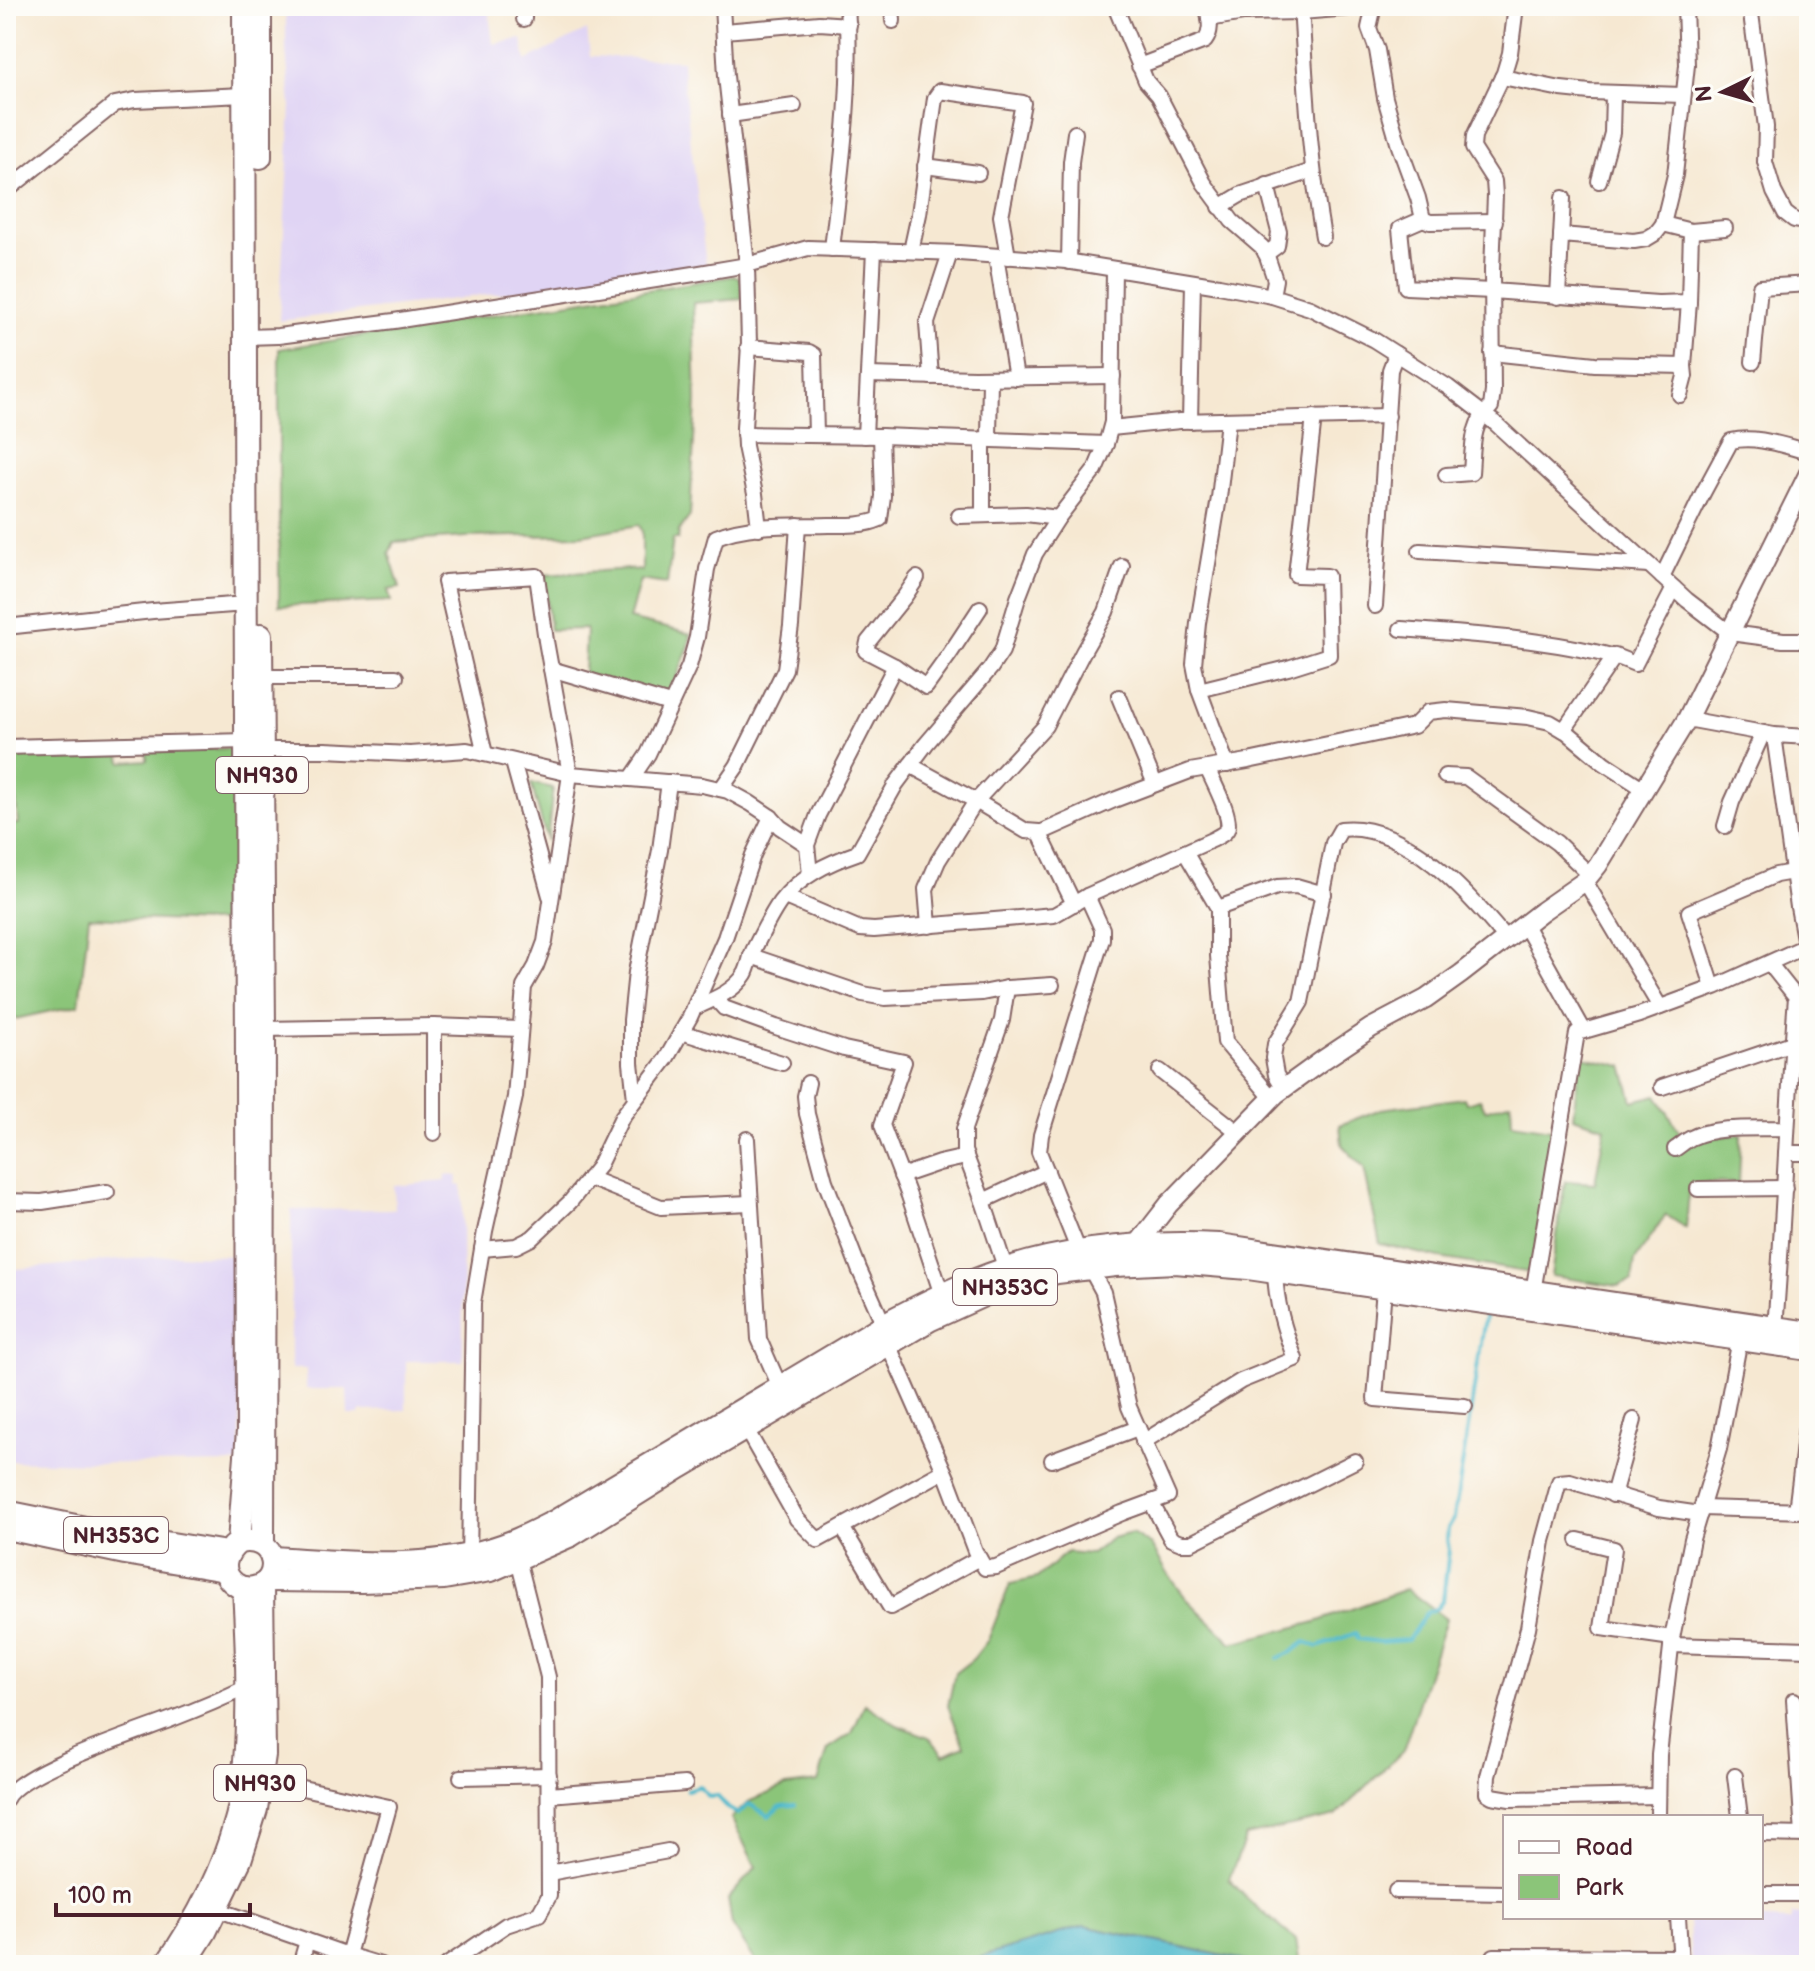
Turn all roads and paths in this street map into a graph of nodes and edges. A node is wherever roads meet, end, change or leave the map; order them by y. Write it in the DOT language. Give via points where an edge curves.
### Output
graph roads {
  1 [pos="244,6"];
  2 [pos="260,6"];
  3 [pos="722,6"];
  4 [pos="847,6"];
  5 [pos="1115,6"];
  6 [pos="1374,6"];
  7 [pos="1516,6"];
  8 [pos="1685,6"];
  9 [pos="1750,6"];
  10 [pos="1301,9"];
  11 [pos="1208,12"];
  12 [pos="849,25"];
  13 [pos="724,31"];
  14 [pos="1139,66"];
  15 [pos="1502,77"];
  16 [pos="1613,94"];
  17 [pos="244,95"];
  18 [pos="1683,95"];
  19 [pos="794,106"];
  20 [pos="730,115"];
  21 [pos="1075,133"];
  22 [pos="925,166"];
  23 [pos="1312,171"];
  24 [pos="978,173"];
  25 [pos="1599,181"];
  26 [pos="6,183"];
  27 [pos="1267,185"];
  28 [pos="1563,198"];
  29 [pos="1220,207"];
  30 [pos="1423,219"];
  31 [pos="1495,221"];
  32 [pos="1809,223"];
  33 [pos="1663,224"];
  34 [pos="1725,228"];
  35 [pos="1691,231"];
  36 [pos="1561,235"];
  37 [pos="1323,237"];
  38 [pos="832,249"];
  39 [pos="874,250"];
  40 [pos="911,251"];
  41 [pos="950,253"];
  42 [pos="1266,254"];
  43 [pos="1002,256"];
  44 [pos="1069,262"];
  45 [pos="747,265"];
  46 [pos="1114,269"];
  47 [pos="1193,282"];
  48 [pos="1809,284"];
  49 [pos="1492,291"];
  50 [pos="1272,296"];
  51 [pos="1558,297"];
  52 [pos="1689,302"];
  53 [pos="253,338"];
  54 [pos="748,347"];
  55 [pos="1492,353"];
  56 [pos="1396,354"];
  57 [pos="1753,362"];
  58 [pos="1684,366"];
  59 [pos="869,375"];
  60 [pos="1113,376"];
  61 [pos="931,377"];
  62 [pos="990,378"];
  63 [pos="1016,378"];
  64 [pos="1680,395"];
  65 [pos="1483,413"];
  66 [pos="1388,416"];
  67 [pos="1314,417"];
  68 [pos="1190,421"];
  69 [pos="1228,421"];
  70 [pos="1111,428"];
  71 [pos="744,434"];
  72 [pos="816,435"];
  73 [pos="865,436"];
  74 [pos="881,436"];
  75 [pos="986,439"];
  76 [pos="1106,444"];
  77 [pos="1809,452"];
  78 [pos="1809,473"];
  79 [pos="1446,475"];
  80 [pos="983,515"];
  81 [pos="959,516"];
  82 [pos="1058,518"];
  83 [pos="798,525"];
  84 [pos="759,528"];
  85 [pos="1420,551"];
  86 [pos="1649,565"];
  87 [pos="1122,566"];
  88 [pos="1662,577"];
  89 [pos="917,578"];
  90 [pos="1674,588"];
  91 [pos="246,604"];
  92 [pos="1375,606"];
  93 [pos="980,608"];
  94 [pos="6,627"];
  95 [pos="1401,629"];
  96 [pos="1730,633"];
  97 [pos="1809,640"];
  98 [pos="1615,657"];
  99 [pos="895,666"];
  100 [pos="551,669"];
  101 [pos="262,677"];
  102 [pos="396,677"];
  103 [pos="1199,690"];
  104 [pos="1119,697"];
  105 [pos="670,704"];
  106 [pos="1687,719"];
  107 [pos="1564,730"];
  108 [pos="1769,734"];
  109 [pos="1809,737"];
  110 [pos="254,746"];
  111 [pos="6,747"];
  112 [pos="485,754"];
  113 [pos="513,762"];
  114 [pos="910,765"];
  115 [pos="1227,765"];
  116 [pos="1207,768"];
  117 [pos="570,774"];
  118 [pos="1445,776"];
  119 [pos="631,779"];
  120 [pos="669,782"];
  121 [pos="1155,784"];
  122 [pos="721,789"];
  123 [pos="1644,789"];
  124 [pos="976,801"];
  125 [pos="771,817"];
  126 [pos="1725,826"];
  127 [pos="1040,833"];
  128 [pos="807,845"];
  129 [pos="1185,852"];
  130 [pos="1793,872"];
  131 [pos="810,874"];
  132 [pos="1588,878"];
  133 [pos="1324,894"];
  134 [pos="1087,896"];
  135 [pos="785,897"];
  136 [pos="551,900"];
  137 [pos="1074,904"];
  138 [pos="1218,908"];
  139 [pos="1525,925"];
  140 [pos="929,926"];
  141 [pos="1506,939"];
  142 [pos="751,956"];
  143 [pos="1769,963"];
  144 [pos="1052,985"];
  145 [pos="1713,987"];
  146 [pos="1007,988"];
  147 [pos="716,999"];
  148 [pos="1660,1007"];
  149 [pos="694,1008"];
  150 [pos="434,1026"];
  151 [pos="264,1029"];
  152 [pos="520,1029"];
  153 [pos="1584,1031"];
  154 [pos="681,1032"];
  155 [pos="1792,1043"];
  156 [pos="782,1063"];
  157 [pos="1160,1071"];
  158 [pos="808,1083"];
  159 [pos="1662,1087"];
  160 [pos="1278,1093"];
  161 [pos="635,1099"];
  162 [pos="1787,1128"];
  163 [pos="1238,1132"];
  164 [pos="434,1133"];
  165 [pos="747,1139"];
  166 [pos="1675,1149"];
  167 [pos="1786,1153"];
  168 [pos="1809,1153"];
  169 [pos="966,1157"];
  170 [pos="1047,1171"];
  171 [pos="901,1176"];
  172 [pos="589,1178"];
  173 [pos="1785,1188"];
  174 [pos="1698,1189"];
  175 [pos="107,1192"];
  176 [pos="6,1201"];
  177 [pos="983,1201"];
  178 [pos="750,1203"];
  179 [pos="1137,1245"];
  180 [pos="482,1249"];
  181 [pos="1084,1260"];
  182 [pos="1006,1270"];
  183 [pos="1275,1272"];
  184 [pos="1384,1288"];
  185 [pos="1533,1292"];
  186 [pos="942,1295"];
  187 [pos="1775,1328"];
  188 [pos="1809,1333"];
  189 [pos="886,1334"];
  190 [pos="1740,1339"];
  191 [pos="1809,1349"];
  192 [pos="780,1387"];
  193 [pos="1809,1400"];
  194 [pos="1465,1406"];
  195 [pos="1634,1420"];
  196 [pos="746,1429"];
  197 [pos="1140,1435"];
  198 [pos="1052,1460"];
  199 [pos="1355,1461"];
  200 [pos="1805,1470"];
  201 [pos="944,1471"];
  202 [pos="1613,1495"];
  203 [pos="1151,1502"];
  204 [pos="1701,1511"];
  205 [pos="1802,1511"];
  206 [pos="6,1512"];
  207 [pos="842,1527"];
  208 [pos="6,1528"];
  209 [pos="1578,1540"];
  210 [pos="230,1555"];
  211 [pos="979,1558"];
  212 [pos="518,1559"];
  213 [pos="469,1564"];
  214 [pos="262,1571"];
  215 [pos="1671,1641"];
  216 [pos="1809,1649"];
  217 [pos="247,1687"];
  218 [pos="1794,1700"];
  219 [pos="549,1775"];
  220 [pos="1735,1776"];
  221 [pos="252,1777"];
  222 [pos="461,1777"];
  223 [pos="685,1784"];
  224 [pos="7,1793"];
  225 [pos="549,1795"];
  226 [pos="1658,1796"];
  227 [pos="1658,1815"];
  228 [pos="1740,1815"];
  229 [pos="1763,1834"];
  230 [pos="1806,1835"];
  231 [pos="668,1851"];
  232 [pos="549,1873"];
  233 [pos="1396,1891"];
  234 [pos="1503,1893"];
  235 [pos="1763,1894"];
  236 [pos="1809,1894"];
  237 [pos="216,1909"];
  238 [pos="1678,1919"];
  239 [pos="307,1941"];
  240 [pos="348,1955"];
  241 [pos="1494,1956"];
  242 [pos="1681,1961"];
  243 [pos="166,1965"];
  244 [pos="184,1965"];
  245 [pos="300,1965"];
  246 [pos="381,1965"];
  247 [pos="447,1965"];
  1 -- 17 [label="highway, NH930"];
  2 -- 53 [label="highway, NH930"];
  3 -- 13 [label="street"];
  4 -- 12 [label="street"];
  5 -- 14 [label="street"];
  6 -- 10 [label="street"];
  6 -- 30 [label="street" via="1369,28 1385,98"];
  7 -- 15 [label="street"];
  8 -- 18 [label="street"];
  9 -- 32 [label="street" via="1766,127 1765,162 1785,213"];
  10 -- 11 [label="street"];
  10 -- 23 [label="street"];
  11 -- 14 [label="street" via="1210,35 1205,41"];
  12 -- 13 [label="street"];
  12 -- 38 [label="street"];
  13 -- 20 [label="street"];
  14 -- 29 [label="street"];
  15 -- 16 [label="street"];
  15 -- 31 [label="street" via="1473,148 1494,181"];
  16 -- 18 [label="street"];
  16 -- 25 [label="street" via="1612,133"];
  17 -- 26 [label="street" via="115,104 10,188"];
  17 -- 53 [label="highway, NH930"];
  18 -- 33 [label="street" via="1675,175"];
  19 -- 20 [label="street"];
  20 -- 45 [label="street"];
  21 -- 44 [label="street"];
  22 -- 24 [label="street"];
  22 -- 40 [label="street"];
  22 -- 43 [label="street" via="940,91 1023,103 1001,216"];
  23 -- 27 [label="street"];
  23 -- 37 [label="street"];
  27 -- 29 [label="street"];
  27 -- 42 [label="street" via="1279,232 1277,246"];
  28 -- 36 [label="street"];
  29 -- 42 [label="street"];
  30 -- 31 [label="street"];
  30 -- 49 [label="street" via="1400,229 1406,287"];
  31 -- 49 [label="street"];
  33 -- 35 [label="street"];
  33 -- 36 [label="street" via="1646,239 1634,241"];
  34 -- 35 [label="street"];
  35 -- 52 [label="street"];
  36 -- 51 [label="street"];
  38 -- 39 [label="street"];
  38 -- 45 [label="street" via="808,248"];
  39 -- 40 [label="street"];
  39 -- 59 [label="street"];
  40 -- 41 [label="street"];
  41 -- 43 [label="street"];
  41 -- 61 [label="street" via="927,323"];
  42 -- 50 [label="street" via="1275,280"];
  43 -- 44 [label="street"];
  43 -- 63 [label="street"];
  44 -- 46 [label="street"];
  45 -- 53 [label="street"];
  45 -- 54 [label="street"];
  46 -- 47 [label="street"];
  46 -- 60 [label="street"];
  47 -- 50 [label="street"];
  47 -- 68 [label="street"];
  48 -- 57 [label="street" via="1760,287"];
  49 -- 51 [label="street"];
  49 -- 55 [label="street"];
  50 -- 56 [label="street" via="1310,308"];
  51 -- 52 [label="street"];
  52 -- 58 [label="street"];
  53 -- 91 [label="highway, NH930"];
  53 -- 101 [label="highway, NH930"];
  54 -- 71 [label="street"];
  54 -- 72 [label="street" via="814,355"];
  55 -- 58 [label="street" via="1595,364"];
  55 -- 65 [label="street" via="1491,407"];
  56 -- 65 [label="street"];
  56 -- 66 [label="street"];
  58 -- 64 [label="street"];
  59 -- 61 [label="street"];
  59 -- 73 [label="street"];
  60 -- 63 [label="street"];
  60 -- 70 [label="street"];
  61 -- 62 [label="street"];
  62 -- 63 [label="street"];
  62 -- 75 [label="street"];
  65 -- 79 [label="street" via="1475,429 1471,473"];
  65 -- 86 [label="street"];
  66 -- 67 [label="street"];
  66 -- 92 [label="street"];
  67 -- 69 [label="street"];
  67 -- 103 [label="street" via="1296,575 1327,576 1329,655"];
  68 -- 69 [label="street"];
  68 -- 70 [label="street"];
  69 -- 103 [label="street" via="1198,623 1194,664"];
  70 -- 76 [label="street"];
  71 -- 72 [label="street"];
  71 -- 84 [label="street"];
  72 -- 73 [label="street"];
  73 -- 74 [label="street"];
  74 -- 75 [label="street"];
  74 -- 83 [label="street" via="880,519"];
  75 -- 76 [label="street"];
  75 -- 80 [label="street"];
  76 -- 82 [label="street" via="1095,470"];
  77 -- 88 [label="street" via="1762,440 1731,441"];
  78 -- 96 [label="street"];
  80 -- 81 [label="street"];
  80 -- 82 [label="street"];
  82 -- 114 [label="street" via="1035,554 1002,651"];
  83 -- 84 [label="street"];
  83 -- 122 [label="street" via="785,669"];
  84 -- 105 [label="street" via="716,537 697,637"];
  85 -- 86 [label="street"];
  86 -- 88 [label="street"];
  87 -- 124 [label="street" via="1106,612 1045,726"];
  88 -- 90 [label="street"];
  89 -- 99 [label="street" via="868,642 866,651"];
  90 -- 96 [label="street"];
  90 -- 98 [label="street" via="1635,664"];
  91 -- 94 [label="street"];
  91 -- 110 [label="highway, NH930"];
  93 -- 99 [label="street" via="926,687"];
  95 -- 98 [label="street"];
  96 -- 97 [label="street"];
  96 -- 106 [label="street"];
  98 -- 107 [label="street"];
  99 -- 128 [label="street"];
  100 -- 105 [label="street"];
  100 -- 112 [label="street" via="537,576 445,582"];
  100 -- 117 [label="street"];
  101 -- 102 [label="street"];
  101 -- 110 [label="highway, NH930"];
  103 -- 115 [label="street"];
  104 -- 121 [label="street"];
  105 -- 119 [label="street"];
  106 -- 108 [label="street"];
  106 -- 123 [label="street"];
  107 -- 115 [label="street" via="1528,717 1446,710 1428,712 1414,726"];
  107 -- 123 [label="street"];
  108 -- 109 [label="street"];
  108 -- 126 [label="street" via="1732,802"];
  108 -- 130 [label="street"];
  110 -- 111 [label="street"];
  110 -- 112 [label="street"];
  110 -- 151 [label="highway, NH930"];
  110 -- 210 [label="highway, NH930" via="248,1431"];
  112 -- 113 [label="street"];
  113 -- 117 [label="street"];
  113 -- 136 [label="street"];
  114 -- 124 [label="street"];
  114 -- 131 [label="street" via="857,853"];
  115 -- 116 [label="street"];
  116 -- 121 [label="street"];
  116 -- 129 [label="street" via="1229,824 1227,831"];
  117 -- 119 [label="street"];
  117 -- 136 [label="street"];
  118 -- 132 [label="street" via="1466,777 1557,843"];
  119 -- 120 [label="street"];
  120 -- 122 [label="street"];
  120 -- 161 [label="street" via="636,972 631,1020"];
  121 -- 127 [label="street"];
  122 -- 125 [label="street"];
  123 -- 132 [label="street"];
  124 -- 127 [label="street" via="1026,831"];
  124 -- 140 [label="street" via="926,889"];
  125 -- 128 [label="street"];
  125 -- 149 [label="street"];
  127 -- 137 [label="street"];
  128 -- 131 [label="street"];
  129 -- 134 [label="street"];
  129 -- 138 [label="street"];
  130 -- 143 [label="street" via="1805,944"];
  130 -- 145 [label="street" via="1689,912"];
  131 -- 135 [label="street"];
  132 -- 139 [label="street"];
  132 -- 148 [label="street"];
  133 -- 138 [label="street" via="1277,887"];
  133 -- 141 [label="street" via="1333,843 1341,829 1356,828 1396,840 1439,867"];
  133 -- 160 [label="street" via="1301,1002 1275,1044"];
  134 -- 137 [label="street"];
  134 -- 170 [label="street" via="1102,939 1041,1135 1039,1152"];
  135 -- 140 [label="street" via="860,929"];
  135 -- 142 [label="street"];
  136 -- 152 [label="street" via="545,942 524,987"];
  137 -- 140 [label="street" via="1054,915"];
  138 -- 160 [label="street" via="1225,1042"];
  139 -- 141 [label="street"];
  139 -- 153 [label="street"];
  141 -- 160 [label="street" via="1426,999 1371,1028"];
  142 -- 146 [label="street" via="885,998"];
  142 -- 147 [label="street" via="745,974"];
  143 -- 145 [label="street"];
  143 -- 155 [label="street" via="1796,997"];
  144 -- 146 [label="street"];
  145 -- 148 [label="street"];
  146 -- 169 [label="street" via="1002,1020 964,1129"];
  147 -- 149 [label="street"];
  147 -- 171 [label="street" via="724,1008 790,1032 904,1062 882,1125"];
  148 -- 153 [label="street"];
  149 -- 154 [label="street"];
  150 -- 151 [label="street"];
  150 -- 152 [label="street"];
  150 -- 164 [label="street"];
  151 -- 214 [label="highway, NH930"];
  152 -- 180 [label="street" via="515,1097"];
  153 -- 185 [label="street" via="1577,1033"];
  154 -- 156 [label="street"];
  154 -- 161 [label="street"];
  155 -- 159 [label="street"];
  155 -- 162 [label="street"];
  157 -- 163 [label="street"];
  158 -- 189 [label="street" via="807,1114 825,1181"];
  160 -- 163 [label="street"];
  161 -- 172 [label="street"];
  162 -- 166 [label="street" via="1709,1132"];
  162 -- 167 [label="street"];
  163 -- 179 [label="street"];
  165 -- 178 [label="street"];
  167 -- 168 [label="street"];
  167 -- 173 [label="street"];
  169 -- 171 [label="street"];
  169 -- 177 [label="street"];
  170 -- 177 [label="street"];
  170 -- 181 [label="street"];
  171 -- 186 [label="street"];
  172 -- 178 [label="street" via="661,1207"];
  172 -- 180 [label="street" via="532,1238 516,1246"];
  173 -- 174 [label="street"];
  173 -- 187 [label="street"];
  175 -- 176 [label="street" via="42,1202"];
  177 -- 182 [label="street"];
  178 -- 192 [label="street" via="759,1339"];
  179 -- 181 [label="highway, NH353C"];
  179 -- 185 [label="highway, NH353C" via="1219,1245"];
  180 -- 213 [label="street" via="473,1303"];
  181 -- 182 [label="highway, NH353C" via="1034,1262"];
  181 -- 183 [label="highway, NH353C"];
  181 -- 189 [label="highway, NH353C"];
  181 -- 197 [label="street" via="1103,1292"];
  182 -- 186 [label="highway, NH353C"];
  183 -- 184 [label="highway, NH353C"];
  183 -- 197 [label="street" via="1282,1324 1295,1359 1241,1381"];
  184 -- 190 [label="highway, NH353C"];
  184 -- 194 [label="street" via="1375,1399"];
  185 -- 187 [label="highway, NH353C"];
  186 -- 189 [label="highway, NH353C"];
  187 -- 188 [label="highway, NH353C"];
  189 -- 192 [label="highway, NH353C"];
  189 -- 196 [label="highway, NH353C"];
  189 -- 201 [label="street"];
  190 -- 191 [label="highway, NH353C"];
  190 -- 204 [label="street"];
  192 -- 213 [label="highway, NH353C" via="556,1521 488,1550"];
  193 -- 200 [label="street"];
  195 -- 202 [label="street"];
  196 -- 207 [label="street" via="797,1519 818,1540"];
  196 -- 212 [label="highway, NH353C" via="571,1535"];
  197 -- 198 [label="street"];
  197 -- 203 [label="street" via="1168,1496"];
  199 -- 203 [label="street" via="1191,1543 1171,1539"];
  200 -- 205 [label="street"];
  201 -- 207 [label="street"];
  201 -- 211 [label="street"];
  202 -- 204 [label="street" via="1659,1508"];
  202 -- 226 [label="street" via="1570,1481 1559,1482 1555,1490 1487,1793 1510,1799"];
  203 -- 211 [label="street" via="996,1567 985,1568"];
  204 -- 205 [label="street"];
  204 -- 215 [label="street"];
  206 -- 210 [label="highway, NH353C"];
  207 -- 211 [label="street" via="890,1607"];
  208 -- 210 [label="highway, NH353C" via="125,1553"];
  209 -- 215 [label="street" via="1614,1549 1602,1628"];
  210 -- 214 [label="highway" via="247,1540"];
  210 -- 214 [label="highway" via="234,1584"];
  212 -- 213 [label="highway, NH353C" via="491,1570"];
  212 -- 219 [label="street" via="548,1677"];
  213 -- 214 [label="highway, NH353C" via="445,1560"];
  214 -- 217 [label="highway, NH930" via="247,1649"];
  214 -- 221 [label="highway, NH930" via="264,1755"];
  215 -- 216 [label="street"];
  215 -- 226 [label="street"];
  217 -- 221 [label="highway, NH930"];
  217 -- 224 [label="street" via="52,1766"];
  218 -- 230 [label="street"];
  219 -- 222 [label="street"];
  219 -- 225 [label="street"];
  220 -- 228 [label="street"];
  221 -- 237 [label="highway, NH930" via="256,1809 240,1860"];
  221 -- 240 [label="street" via="389,1807"];
  221 -- 243 [label="highway, NH930" via="219,1872"];
  223 -- 225 [label="street"];
  225 -- 232 [label="street"];
  226 -- 227 [label="street"];
  229 -- 230 [label="street"];
  231 -- 232 [label="street"];
  232 -- 247 [label="street" via="549,1896 539,1914 506,1925"];
  233 -- 234 [label="street"];
  235 -- 236 [label="street"];
  237 -- 239 [label="street"];
  237 -- 244 [label="highway, NH930"];
  238 -- 242 [label="street"];
  239 -- 240 [label="street"];
  239 -- 245 [label="street"];
  240 -- 246 [label="street"];
  241 -- 242 [label="street"];
}
